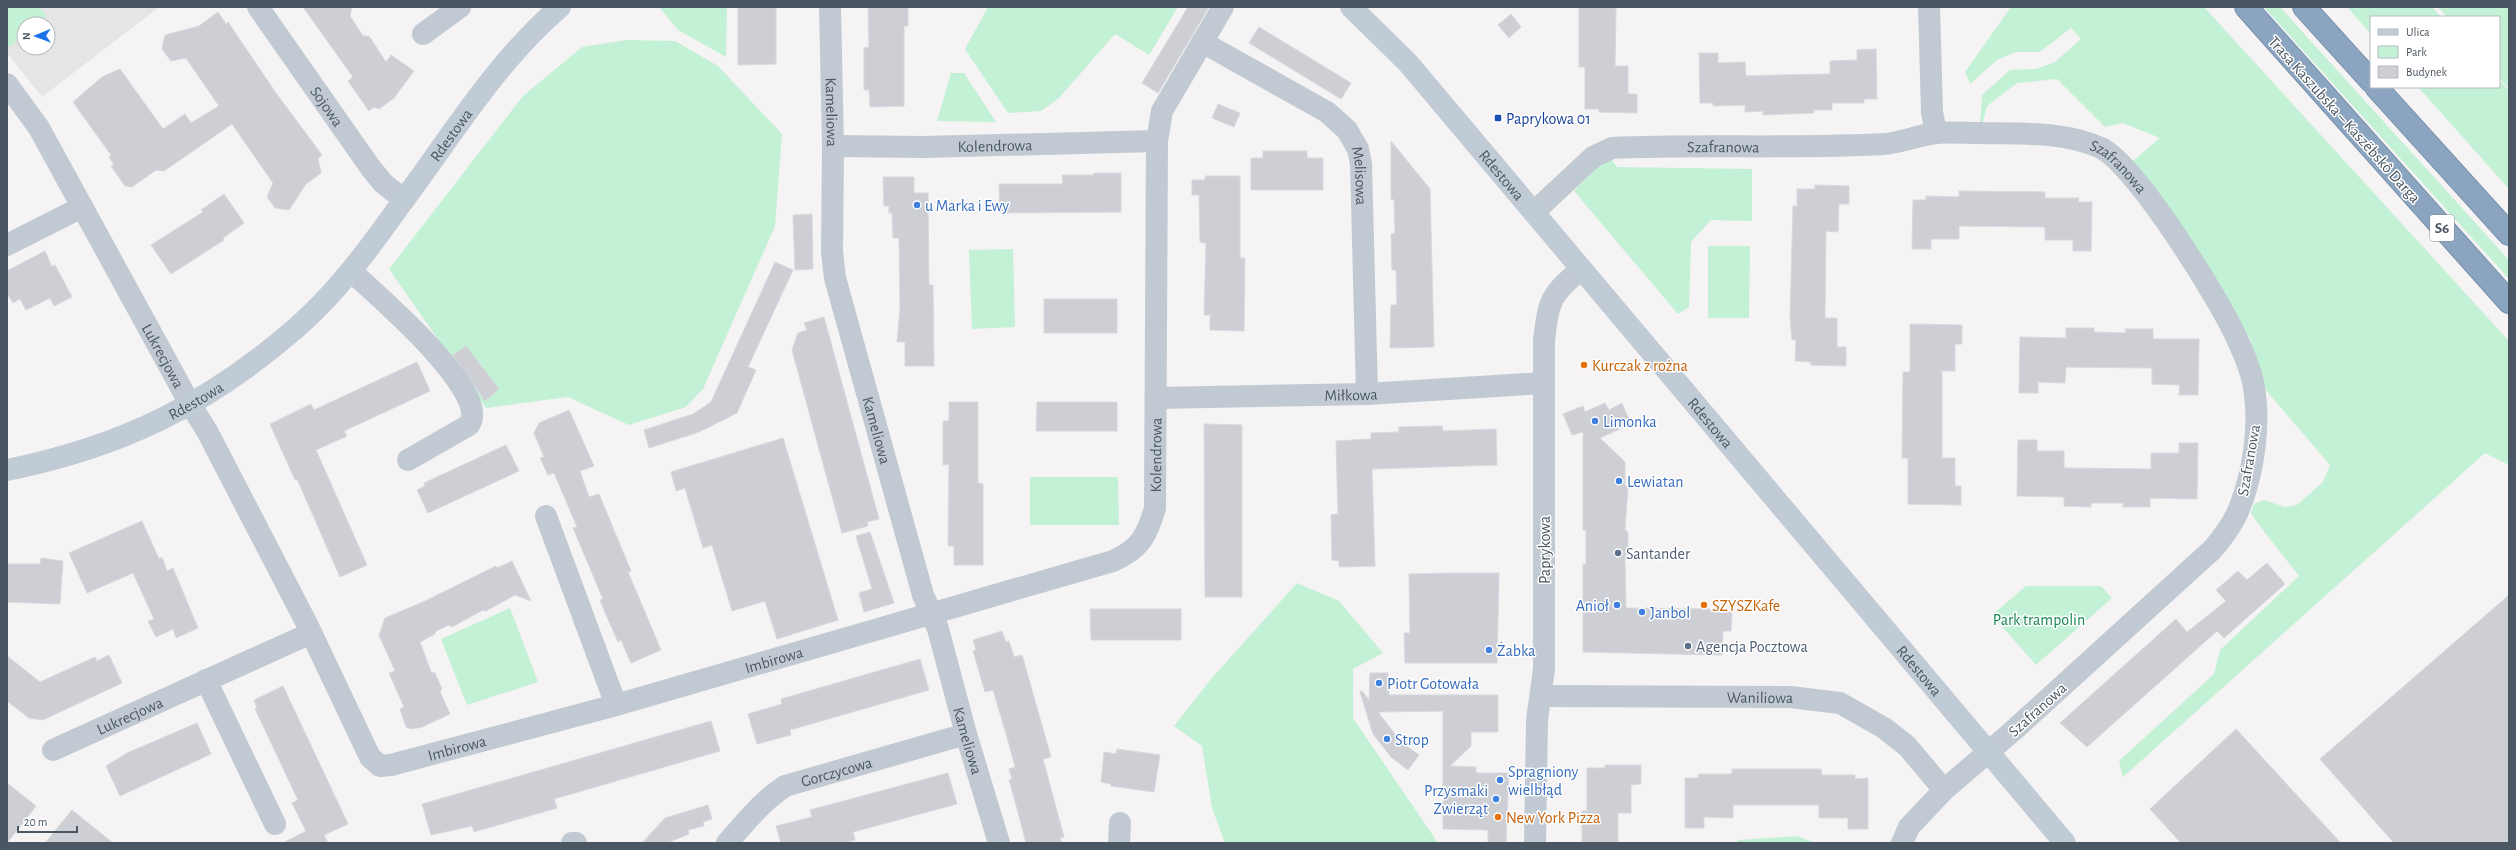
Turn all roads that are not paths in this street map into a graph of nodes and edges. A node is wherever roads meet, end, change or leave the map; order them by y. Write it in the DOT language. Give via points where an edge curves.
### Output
graph roads {
  1 [pos="258,7"];
  2 [pos="460,7"];
  3 [pos="560,7"];
  4 [pos="830,7"];
  5 [pos="1223,7"];
  6 [pos="1351,7"];
  7 [pos="1929,7"];
  8 [pos="2246,7"];
  9 [pos="2304,7"];
  10 [pos="423,34"];
  11 [pos="1202,42"];
  12 [pos="2370,80"];
  13 [pos="8,86"];
  14 [pos="2377,88"];
  15 [pos="1936,133"];
  16 [pos="1157,141"];
  17 [pos="833,146"];
  18 [pos="404,200"];
  19 [pos="82,207"];
  20 [pos="1534,212"];
  21 [pos="2509,234"];
  22 [pos="7,245"];
  23 [pos="1581,269"];
  24 [pos="351,271"];
  25 [pos="2509,302"];
  26 [pos="1544,383"];
  27 [pos="1367,394"];
  28 [pos="1157,398"];
  29 [pos="190,404"];
  30 [pos="408,460"];
  31 [pos="7,470"];
  32 [pos="546,516"];
  33 [pos="931,613"];
  34 [pos="311,633"];
  35 [pos="206,680"];
  36 [pos="1542,696"];
  37 [pos="616,705"];
  38 [pos="966,734"];
  39 [pos="53,750"];
  40 [pos="1989,752"];
  41 [pos="370,757"];
  42 [pos="1944,790"];
  43 [pos="275,824"];
  44 [pos="998,842"];
  45 [pos="572,843"];
  46 [pos="576,843"];
  47 [pos="727,843"];
  48 [pos="1535,843"];
  49 [pos="1902,843"];
  50 [pos="2065,843"];
  1 -- 18 [label="street, Sojowa" via="370,167 383,183"];
  2 -- 10 [label="street"];
  3 -- 18 [label="street, Rdestowa" via="506,62 470,107"];
  4 -- 17 [label="street, Kameliowa"];
  5 -- 11 [label="street, Kolendrowa"];
  6 -- 20 [label="street, Rdestowa" via="1408,63"];
  7 -- 15 [label="street" via="1932,112"];
  8 -- 25 [label="highway, Trasa Kaszubska – Kaszëbskô Darga / S6"];
  9 -- 12 [label="highway"];
  11 -- 16 [label="street, Kolendrowa" via="1162,111"];
  11 -- 27 [label="street, Melisowa" via="1327,112 1346,130 1358,149 1361,164"];
  13 -- 19 [label="street, Lukrecjowa" via="38,128"];
  14 -- 21 [label="highway"];
  15 -- 20 [label="street, Szafranowa" via="1888,144 1612,148 1593,156"];
  15 -- 40 [label="street, Szafranowa" via="2035,134 2060,137 2103,149 2121,162 2156,207 2233,328 2252,380 2255,397 2255,434 2246,488 2239,511 2227,531 2213,549"];
  16 -- 17 [label="street, Kolendrowa" via="924,147"];
  16 -- 28 [label="street, Kolendrowa"];
  17 -- 33 [label="street, Kameliowa" via="832,252 835,278 923,595"];
  18 -- 24 [label="street, Rdestowa"];
  19 -- 22 [label="street"];
  19 -- 29 [label="street, Lukrecjowa"];
  20 -- 23 [label="street, Rdestowa"];
  23 -- 26 [label="street, Paprykowa" via="1556,291 1548,307 1544,340"];
  23 -- 40 [label="street, Rdestowa"];
  24 -- 29 [label="street, Rdestowa" via="296,328 241,372"];
  24 -- 30 [label="street" via="424,342 455,376 470,400 472,422 469,425"];
  26 -- 27 [label="street, Miłkowa"];
  26 -- 36 [label="street, Paprykowa"];
  27 -- 28 [label="street, Miłkowa"];
  28 -- 33 [label="street, Kolendrowa" via="1155,508 1141,542 1130,553 1113,561"];
  29 -- 31 [label="street, Rdestowa" via="147,427 97,448 49,462"];
  29 -- 34 [label="street, Lukrecjowa" via="207,431"];
  32 -- 37 [label="street"];
  33 -- 37 [label="street, Imbirowa"];
  33 -- 38 [label="street, Kameliowa" via="938,629"];
  34 -- 35 [label="street, Lukrecjowa"];
  34 -- 41 [label="street, Lukrecjowa"];
  35 -- 39 [label="street, Lukrecjowa"];
  35 -- 43 [label="street"];
  36 -- 42 [label="street, Waniliowa" via="1790,698 1840,703 1884,728 1907,746"];
  36 -- 48 [label="street, Paprykowa" via="1537,720"];
  37 -- 41 [label="street, Imbirowa" via="391,765 380,766"];
  38 -- 44 [label="street, Kameliowa"];
  38 -- 47 [label="street, Gorczycowa" via="785,786 767,798"];
  40 -- 42 [label="street, Szafranowa"];
  40 -- 50 [label="street, Rdestowa"];
  42 -- 49 [label="street, Szafranowa" via="1909,826"];
  45 -- 46 [label="street"];
}
